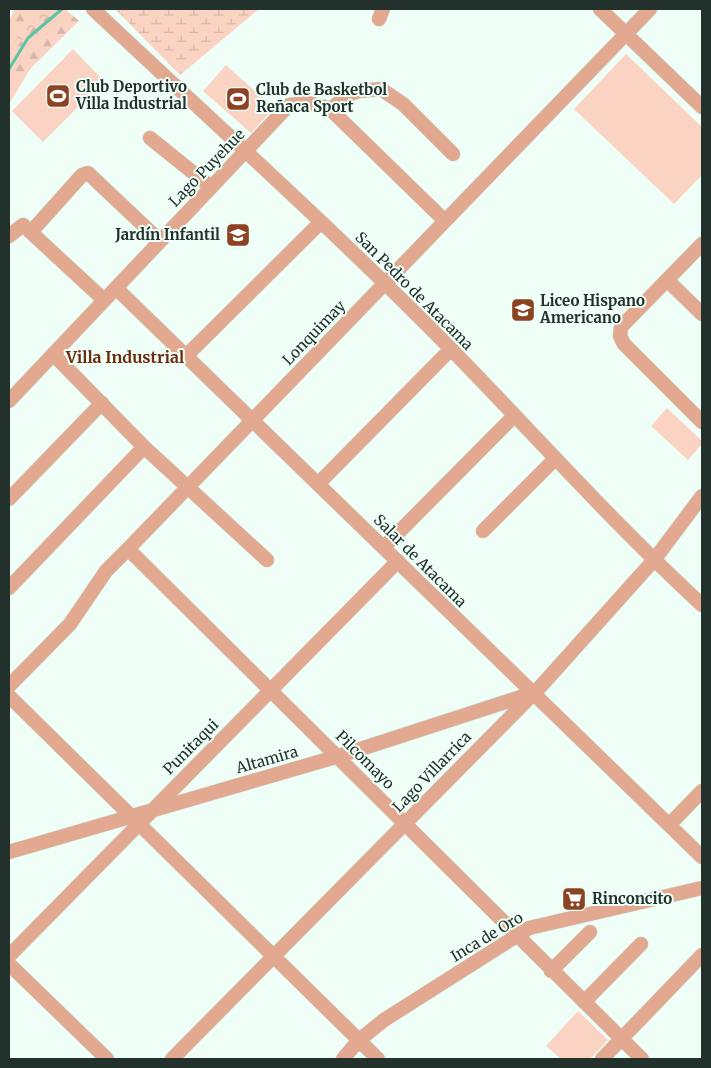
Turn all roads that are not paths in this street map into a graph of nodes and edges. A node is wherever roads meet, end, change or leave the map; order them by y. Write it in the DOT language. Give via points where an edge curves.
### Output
graph roads {
  1 [pos="93,9"];
  2 [pos="600,9"];
  3 [pos="650,9"];
  4 [pos="625,34"];
  5 [pos="702,108"];
  6 [pos="331,109"];
  7 [pos="150,138"];
  8 [pos="244,152"];
  9 [pos="453,154"];
  10 [pos="211,187"];
  11 [pos="445,221"];
  12 [pos="321,222"];
  13 [pos="27,228"];
  14 [pos="9,236"];
  15 [pos="160,241"];
  16 [pos="702,244"];
  17 [pos="667,280"];
  18 [pos="384,283"];
  19 [pos="116,288"];
  20 [pos="104,300"];
  21 [pos="702,314"];
  22 [pos="451,349"];
  23 [pos="52,354"];
  24 [pos="186,356"];
  25 [pos="9,401"];
  26 [pos="102,403"];
  27 [pos="514,416"];
  28 [pos="253,420"];
  29 [pos="702,422"];
  30 [pos="144,447"];
  31 [pos="556,459"];
  32 [pos="318,484"];
  33 [pos="187,486"];
  34 [pos="702,496"];
  35 [pos="9,499"];
  36 [pos="483,531"];
  37 [pos="384,547"];
  38 [pos="128,549"];
  39 [pos="267,560"];
  40 [pos="654,560"];
  41 [pos="398,561"];
  42 [pos="9,588"];
  43 [pos="702,605"];
  44 [pos="9,686"];
  45 [pos="271,690"];
  46 [pos="532,694"];
  47 [pos="9,696"];
  48 [pos="339,756"];
  49 [pos="702,791"];
  50 [pos="151,810"];
  51 [pos="134,821"];
  52 [pos="405,824"];
  53 [pos="669,825"];
  54 [pos="9,852"];
  55 [pos="702,857"];
  56 [pos="702,888"];
  57 [pos="590,932"];
  58 [pos="518,934"];
  59 [pos="641,944"];
  60 [pos="702,955"];
  61 [pos="9,956"];
  62 [pos="274,956"];
  63 [pos="9,964"];
  64 [pos="551,971"];
  65 [pos="584,1002"];
  66 [pos="621,1039"];
  67 [pos="358,1040"];
  68 [pos="107,1059"];
  69 [pos="172,1059"];
  70 [pos="343,1059"];
  71 [pos="378,1059"];
  72 [pos="602,1059"];
  73 [pos="642,1059"];
  1 -- 8 [label="street, San Pedro de Atacama"];
  2 -- 4 [label="street"];
  3 -- 4 [label="street, Lonquimay"];
  4 -- 5 [label="street"];
  4 -- 11 [label="street, Lonquimay"];
  6 -- 8 [label="street, Lago Puyehue" via="308,103 289,105"];
  6 -- 9 [label="street" via="348,95 381,89 403,104"];
  6 -- 11 [label="street"];
  7 -- 10 [label="street"];
  8 -- 10 [label="street, Lago Puyehue"];
  8 -- 12 [label="street, San Pedro de Atacama"];
  10 -- 15 [label="street, Lago Puyehue"];
  11 -- 18 [label="street, Lonquimay"];
  12 -- 18 [label="street, San Pedro de Atacama"];
  12 -- 24 [label="street"];
  13 -- 14 [label="street"];
  13 -- 15 [label="street" via="82,175 88,173"];
  13 -- 20 [label="street"];
  15 -- 19 [label="street, Lago Puyehue"];
  16 -- 17 [label="street"];
  17 -- 21 [label="street"];
  17 -- 29 [label="street" via="621,327 620,336 624,344"];
  18 -- 22 [label="street, San Pedro de Atacama"];
  18 -- 28 [label="street, Lonquimay"];
  19 -- 20 [label="street, Lago Puyehue"];
  19 -- 24 [label="street, Salar de Atacama"];
  20 -- 23 [label="street, Lago Puyehue"];
  22 -- 27 [label="street, San Pedro de Atacama"];
  22 -- 32 [label="street"];
  23 -- 25 [label="street, Lago Puyehue"];
  23 -- 26 [label="street"];
  24 -- 28 [label="street, Salar de Atacama"];
  26 -- 30 [label="street"];
  26 -- 35 [label="street"];
  27 -- 31 [label="street, San Pedro de Atacama"];
  27 -- 37 [label="street"];
  28 -- 32 [label="street, Salar de Atacama"];
  28 -- 33 [label="street, Lonquimay"];
  30 -- 33 [label="street"];
  30 -- 42 [label="street"];
  31 -- 36 [label="street"];
  31 -- 40 [label="street, San Pedro de Atacama"];
  32 -- 37 [label="street, Salar de Atacama"];
  33 -- 38 [label="street, Lonquimay"];
  33 -- 39 [label="street"];
  34 -- 40 [label="street, Lago Villarrica"];
  37 -- 41 [label="street, Salar de Atacama"];
  38 -- 44 [label="street, Lonquimay" via="106,571 70,624"];
  38 -- 45 [label="street, Pilcomayo"];
  40 -- 43 [label="street, San Pedro de Atacama"];
  40 -- 46 [label="street, Lago Villarrica"];
  41 -- 45 [label="street, Punitaqui"];
  41 -- 46 [label="street, Salar de Atacama"];
  45 -- 48 [label="street, Pilcomayo"];
  45 -- 50 [label="street, Punitaqui"];
  46 -- 48 [label="street, Altamira"];
  46 -- 52 [label="street, Lago Villarrica"];
  46 -- 53 [label="street, Salar de Atacama"];
  47 -- 51 [label="street"];
  48 -- 50 [label="street, Altamira"];
  48 -- 52 [label="street, Pilcomayo"];
  49 -- 53 [label="street"];
  50 -- 51 [label="street, Punitaqui"];
  51 -- 54 [label="street"];
  51 -- 61 [label="street, Punitaqui"];
  51 -- 62 [label="street"];
  52 -- 58 [label="street, Pilcomayo"];
  52 -- 62 [label="street, Lago Villarrica"];
  53 -- 55 [label="street, Salar de Atacama"];
  56 -- 58 [label="street, Inca de Oro" via="530,928"];
  57 -- 64 [label="street"];
  58 -- 64 [label="street, Pilcomayo"];
  58 -- 67 [label="street, Inca de Oro"];
  59 -- 65 [label="street"];
  60 -- 66 [label="street"];
  62 -- 67 [label="street"];
  62 -- 69 [label="street, Lago Villarrica"];
  63 -- 68 [label="street"];
  64 -- 65 [label="street, Pilcomayo"];
  65 -- 66 [label="street, Pilcomayo"];
  66 -- 72 [label="street"];
  66 -- 73 [label="street, Pilcomayo"];
  67 -- 70 [label="street, Inca de Oro"];
  67 -- 71 [label="street"];
}
